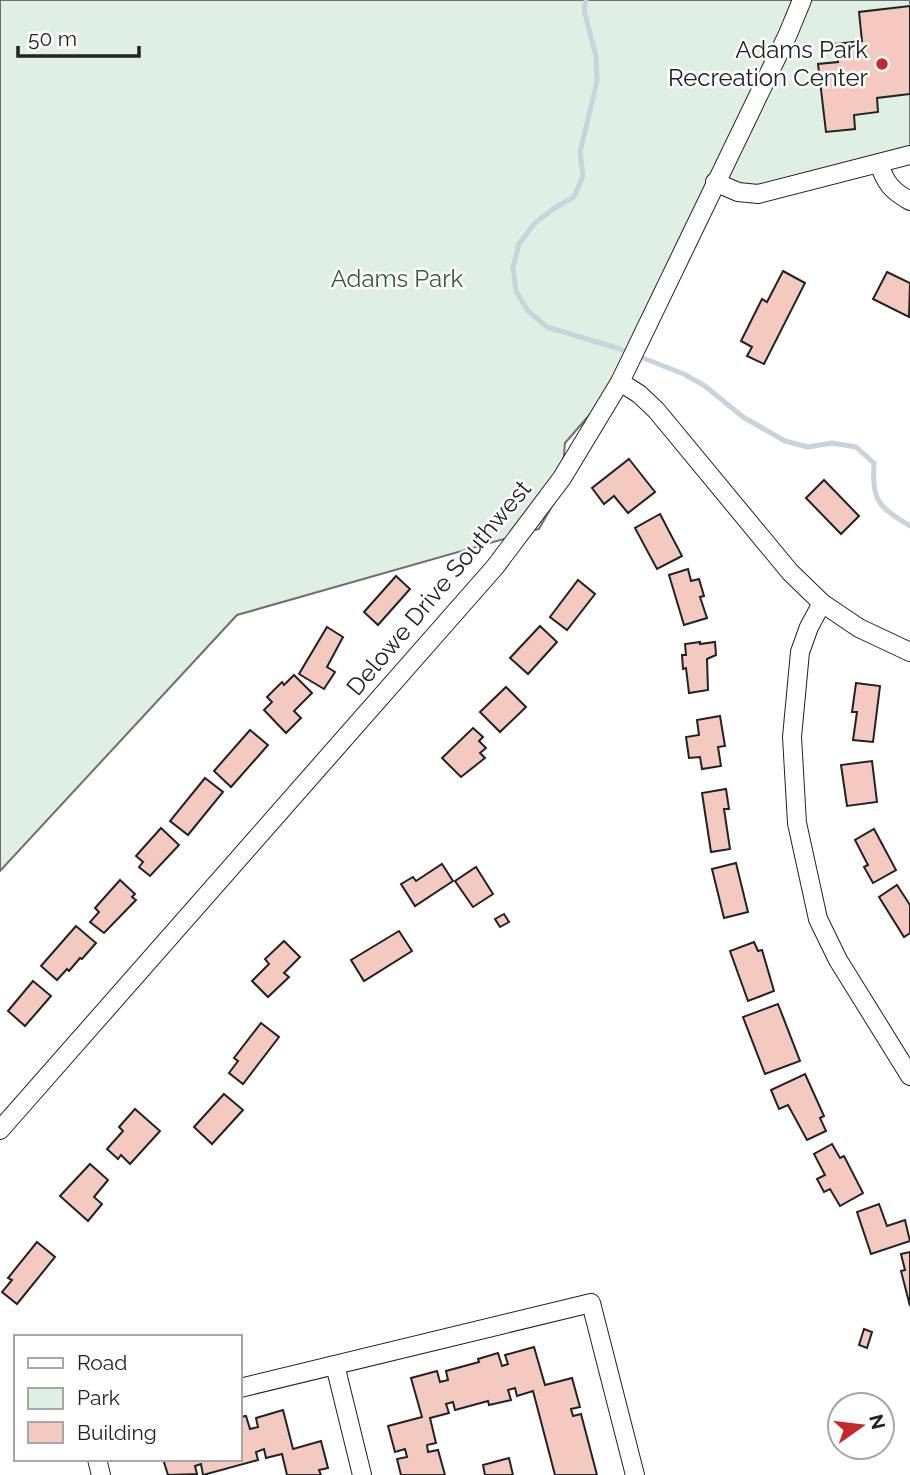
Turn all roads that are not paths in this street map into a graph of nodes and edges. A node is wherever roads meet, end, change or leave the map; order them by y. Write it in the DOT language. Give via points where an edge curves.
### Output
graph roads {
  1 [pos="802,0"];
  2 [pos="910,155"];
  3 [pos="878,163"];
  4 [pos="715,182"];
  5 [pos="910,201"];
  6 [pos="620,382"];
  7 [pos="822,603"];
  8 [pos="910,652"];
  9 [pos="910,1076"];
  10 [pos="0,1130"];
  11 [pos="335,1365"];
  12 [pos="242,1388"];
  13 [pos="362,1475"];
  14 [pos="635,1475"];
  1 -- 4 [label="street, Delowe Drive Southwest"];
  2 -- 3 [label="street"];
  3 -- 4 [label="street" via="758,194"];
  3 -- 5 [label="street" via="888,186"];
  4 -- 6 [label="street, Delowe Drive Southwest"];
  6 -- 7 [label="street" via="656,410 790,572"];
  6 -- 10 [label="street, Delowe Drive Southwest" via="562,478 495,567"];
  7 -- 8 [label="street" via="859,628"];
  7 -- 9 [label="street" via="800,652 792,737 797,823 818,919"];
  11 -- 12 [label="street"];
  11 -- 13 [label="street"];
  11 -- 14 [label="street" via="592,1303"];
}
